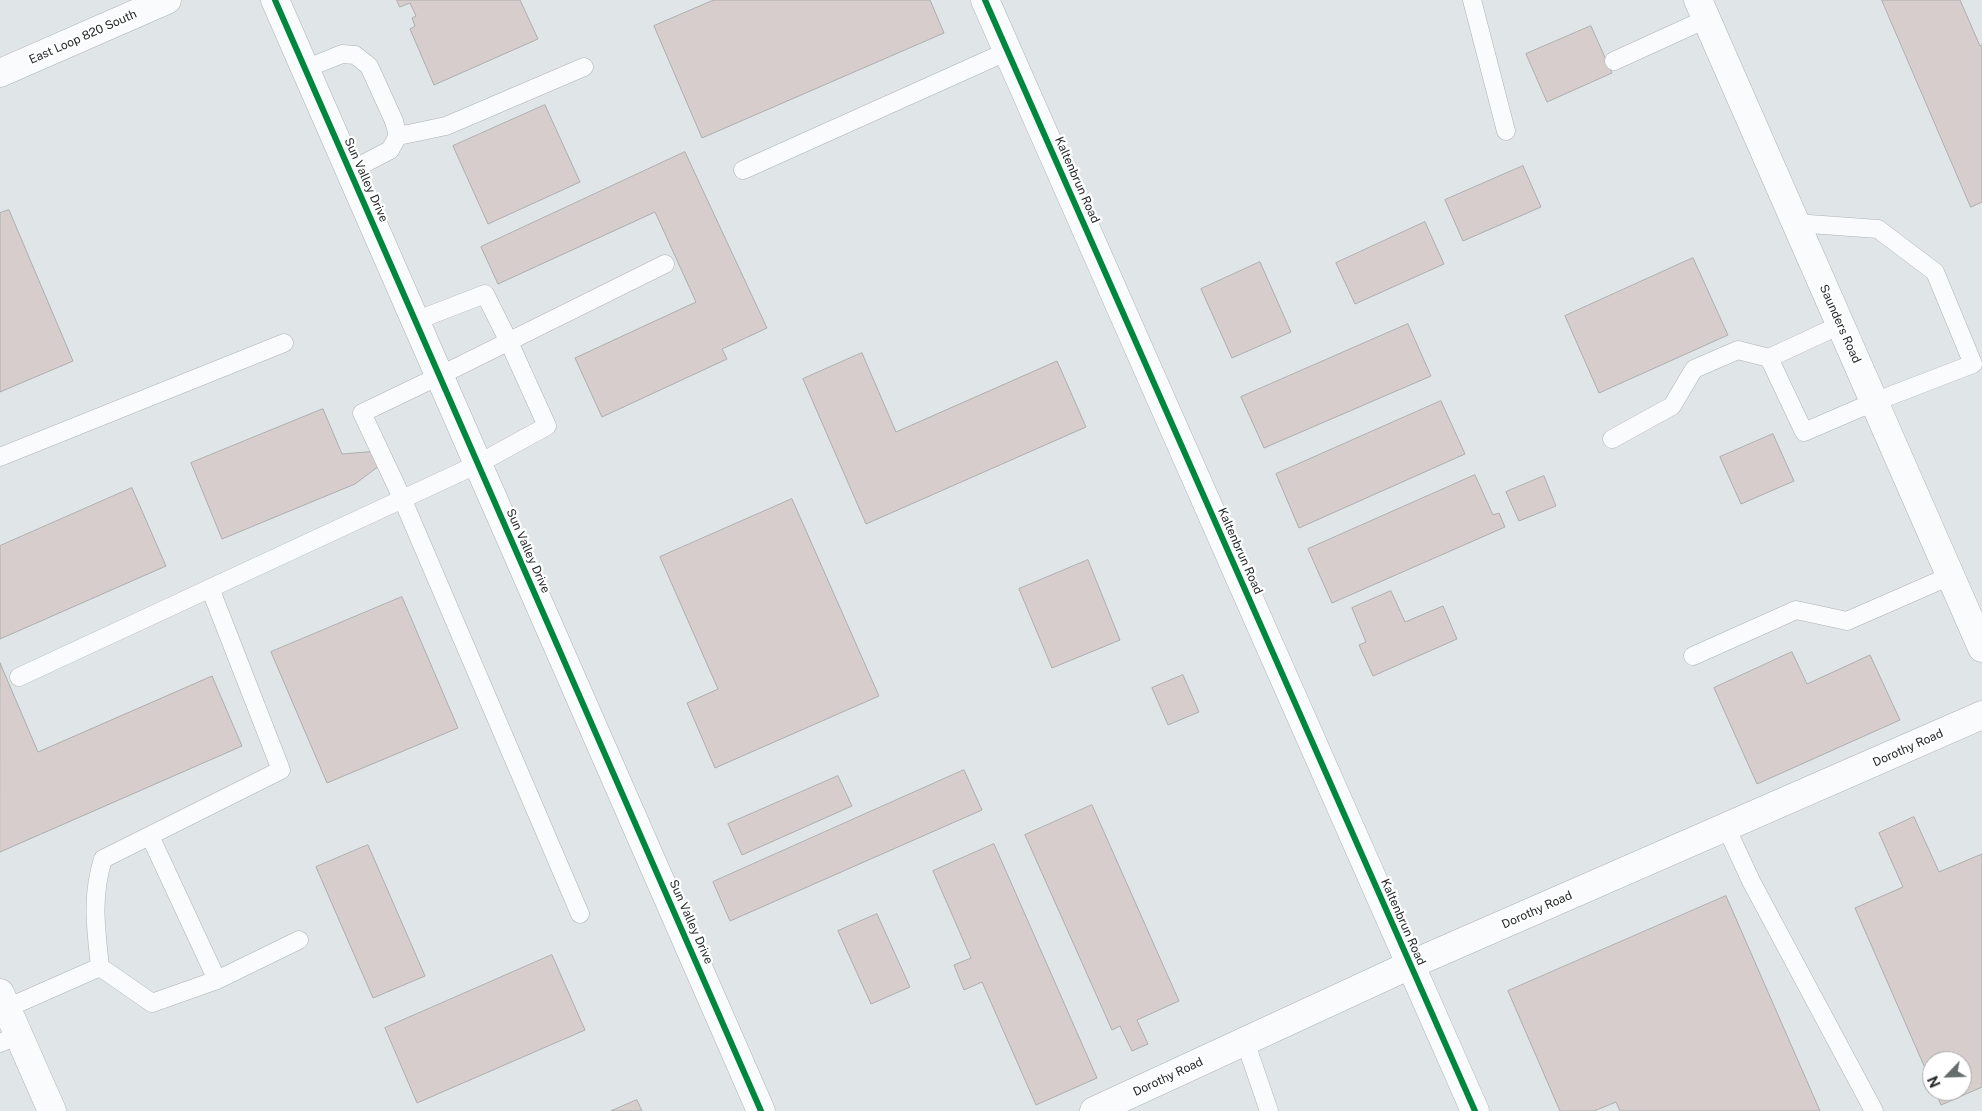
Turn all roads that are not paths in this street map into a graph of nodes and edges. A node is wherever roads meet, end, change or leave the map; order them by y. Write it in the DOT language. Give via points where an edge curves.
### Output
graph roads {
  1 [pos="166,0"];
  2 [pos="275,0"];
  3 [pos="985,0"];
  4 [pos="1472,0"];
  5 [pos="1702,10"];
  6 [pos="1008,51"];
  7 [pos="1614,61"];
  8 [pos="584,67"];
  9 [pos="305,69"];
  10 [pos="0,73"];
  11 [pos="1506,131"];
  12 [pos="398,136"];
  13 [pos="743,170"];
  14 [pos="350,171"];
  15 [pos="1795,223"];
  16 [pos="665,264"];
  17 [pos="416,321"];
  18 [pos="1840,325"];
  19 [pos="509,342"];
  20 [pos="284,343"];
  21 [pos="1769,358"];
  22 [pos="439,376"];
  23 [pos="1874,402"];
  24 [pos="1612,439"];
  25 [pos="0,457"];
  26 [pos="478,464"];
  27 [pos="402,498"];
  28 [pos="1950,576"];
  29 [pos="210,588"];
  30 [pos="1982,648"];
  31 [pos="1693,656"];
  32 [pos="19,677"];
  33 [pos="1982,715"];
  34 [pos="1726,827"];
  35 [pos="150,836"];
  36 [pos="580,914"];
  37 [pos="299,940"];
  38 [pos="1410,965"];
  39 [pos="100,967"];
  40 [pos="217,980"];
  41 [pos="4,1001"];
  42 [pos="9,1039"];
  43 [pos="1245,1041"];
  44 [pos="52,1111"];
  45 [pos="761,1111"];
  46 [pos="1094,1111"];
  47 [pos="1269,1111"];
  48 [pos="1474,1111"];
  49 [pos="1874,1111"];
  1 -- 10 [label="street, East Loop 820 South"];
  2 -- 9 [label="street, Sun Valley Drive"];
  3 -- 6 [label="street, Kaltenbrun Road"];
  4 -- 11 [label="lane"];
  5 -- 7 [label="lane"];
  5 -- 15 [label="street, Saunders Road"];
  6 -- 13 [label="lane"];
  6 -- 38 [label="street, Kaltenbrun Road"];
  8 -- 12 [label="lane" via="446,126"];
  9 -- 12 [label="lane" via="342,54 355,55 369,66"];
  9 -- 14 [label="street, Sun Valley Drive"];
  12 -- 14 [label="lane" via="390,150"];
  14 -- 17 [label="street, Sun Valley Drive"];
  15 -- 18 [label="street, Saunders Road"];
  15 -- 23 [label="lane" via="1878,229 1935,272 1973,364"];
  16 -- 19 [label="lane"];
  17 -- 19 [label="lane" via="485,294"];
  17 -- 22 [label="street, Sun Valley Drive"];
  18 -- 21 [label="lane"];
  18 -- 23 [label="street, Saunders Road"];
  19 -- 22 [label="lane"];
  19 -- 26 [label="lane" via="547,426"];
  20 -- 25 [label="lane"];
  21 -- 23 [label="lane" via="1804,432"];
  21 -- 24 [label="lane" via="1738,350 1694,369 1672,406"];
  22 -- 26 [label="street, Sun Valley Drive"];
  22 -- 27 [label="lane" via="362,413"];
  23 -- 28 [label="street, Saunders Road"];
  26 -- 27 [label="lane"];
  26 -- 45 [label="street, Sun Valley Drive"];
  27 -- 29 [label="lane"];
  27 -- 36 [label="lane"];
  28 -- 30 [label="street, Saunders Road"];
  28 -- 31 [label="lane" via="1847,621 1796,610"];
  29 -- 32 [label="lane"];
  29 -- 35 [label="lane" via="281,770"];
  33 -- 34 [label="street, Dorothy Road"];
  34 -- 38 [label="street, Dorothy Road"];
  34 -- 49 [label="lane" via="1751,881"];
  35 -- 39 [label="lane" via="103,859 97,880 95,911"];
  35 -- 40 [label="lane"];
  37 -- 40 [label="lane"];
  38 -- 43 [label="street, Dorothy Road"];
  38 -- 48 [label="street, Kaltenbrun Road"];
  39 -- 40 [label="lane" via="152,1003"];
  39 -- 41 [label="lane"];
  41 -- 42 [label="street"];
  42 -- 44 [label="street"];
  43 -- 46 [label="street, Dorothy Road"];
  43 -- 47 [label="lane"];
}
